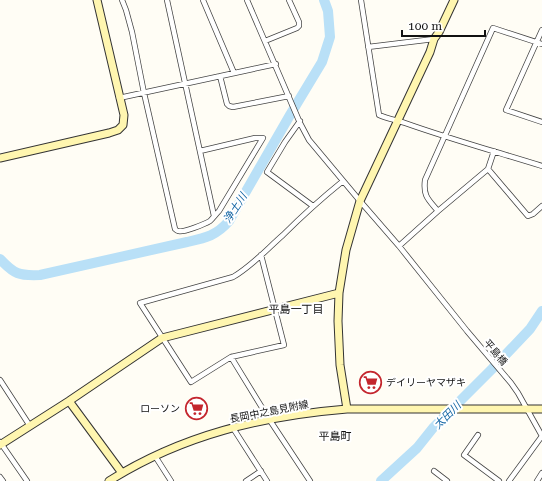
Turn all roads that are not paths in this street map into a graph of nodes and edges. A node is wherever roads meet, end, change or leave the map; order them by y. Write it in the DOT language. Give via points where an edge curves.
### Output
graph roads {
  1 [pos="98,0"];
  2 [pos="122,0"];
  3 [pos="167,0"];
  4 [pos="203,0"];
  5 [pos="247,0"];
  6 [pos="289,0"];
  7 [pos="361,0"];
  8 [pos="454,0"];
  9 [pos="542,30"];
  10 [pos="434,39"];
  11 [pos="265,41"];
  12 [pos="536,42"];
  13 [pos="542,44"];
  14 [pos="368,47"];
  15 [pos="276,64"];
  16 [pos="234,73"];
  17 [pos="220,76"];
  18 [pos="185,83"];
  19 [pos="144,93"];
  20 [pos="290,97"];
  21 [pos="119,98"];
  22 [pos="398,120"];
  23 [pos="300,121"];
  24 [pos="542,122"];
  25 [pos="444,136"];
  26 [pos="200,151"];
  27 [pos="494,151"];
  28 [pos="0,158"];
  29 [pos="542,166"];
  30 [pos="488,169"];
  31 [pos="343,181"];
  32 [pos="360,202"];
  33 [pos="313,206"];
  34 [pos="542,206"];
  35 [pos="438,211"];
  36 [pos="214,216"];
  37 [pos="399,246"];
  38 [pos="261,255"];
  39 [pos="339,293"];
  40 [pos="276,309"];
  41 [pos="162,338"];
  42 [pos="231,357"];
  43 [pos="0,380"];
  44 [pos="69,401"];
  45 [pos="347,409"];
  46 [pos="527,409"];
  47 [pos="542,409"];
  48 [pos="269,419"];
  49 [pos="30,426"];
  50 [pos="233,428"];
  51 [pos="478,435"];
  52 [pos="542,436"];
  53 [pos="0,444"];
  54 [pos="155,456"];
  55 [pos="261,471"];
  56 [pos="434,472"];
  57 [pos="122,473"];
  58 [pos="542,474"];
  59 [pos="0,477"];
  60 [pos="493,479"];
  61 [pos="3,481"];
  62 [pos="27,481"];
  63 [pos="109,481"];
  64 [pos="171,481"];
  65 [pos="246,481"];
  66 [pos="268,481"];
  67 [pos="310,481"];
  68 [pos="447,481"];
  69 [pos="499,481"];
  70 [pos="509,481"];
  71 [pos="537,481"];
  1 -- 21 [label="street"];
  2 -- 19 [label="street" via="132,32"];
  3 -- 18 [label="street"];
  4 -- 16 [label="street"];
  5 -- 11 [label="street, 平島橋"];
  6 -- 11 [label="street" via="299,26"];
  7 -- 14 [label="street"];
  8 -- 10 [label="street"];
  9 -- 12 [label="street"];
  10 -- 14 [label="street"];
  10 -- 22 [label="street"];
  11 -- 15 [label="street, 平島橋"];
  12 -- 13 [label="street"];
  12 -- 24 [label="street" via="506,110"];
  12 -- 25 [label="street" via="493,28"];
  14 -- 22 [label="street" via="379,115"];
  15 -- 16 [label="street"];
  15 -- 20 [label="street, 平島橋"];
  16 -- 17 [label="street"];
  17 -- 18 [label="street"];
  17 -- 20 [label="street" via="227,104 233,107"];
  18 -- 19 [label="street"];
  18 -- 26 [label="street"];
  19 -- 21 [label="street"];
  19 -- 36 [label="street" via="175,229 182,231 210,221"];
  20 -- 23 [label="street, 平島橋"];
  21 -- 28 [label="street" via="124,120 118,130"];
  22 -- 25 [label="street"];
  22 -- 32 [label="street"];
  23 -- 31 [label="street, 平島橋" via="309,140"];
  23 -- 33 [label="street" via="267,172"];
  25 -- 27 [label="street"];
  25 -- 35 [label="street" via="424,185 426,194"];
  26 -- 36 [label="street"];
  26 -- 36 [label="street" via="262,138"];
  27 -- 29 [label="street"];
  27 -- 30 [label="street"];
  30 -- 34 [label="street" via="528,216"];
  30 -- 35 [label="street"];
  31 -- 32 [label="street, 平島橋"];
  31 -- 33 [label="street"];
  32 -- 37 [label="street, 平島橋"];
  32 -- 39 [label="street" via="346,250"];
  33 -- 38 [label="street"];
  35 -- 37 [label="street"];
  37 -- 46 [label="street, 平島橋" via="509,381"];
  38 -- 40 [label="street"];
  38 -- 41 [label="street" via="233,277 140,303"];
  39 -- 40 [label="street"];
  39 -- 45 [label="street" via="340,365"];
  40 -- 41 [label="street"];
  40 -- 42 [label="street" via="284,345"];
  41 -- 42 [label="street" via="191,382"];
  41 -- 44 [label="street"];
  42 -- 48 [label="street"];
  43 -- 49 [label="street"];
  44 -- 49 [label="street"];
  44 -- 57 [label="street"];
  45 -- 46 [label="street, 長岡中之島見附線"];
  45 -- 48 [label="street, 長岡中之島見附線"];
  46 -- 47 [label="street"];
  46 -- 52 [label="street, 平島橋"];
  48 -- 50 [label="street, 長岡中之島見附線"];
  48 -- 67 [label="street"];
  49 -- 53 [label="street"];
  50 -- 54 [label="street, 長岡中之島見附線"];
  50 -- 55 [label="street"];
  51 -- 60 [label="street" via="464,454"];
  52 -- 70 [label="street"];
  53 -- 62 [label="street"];
  54 -- 57 [label="street, 長岡中之島見附線"];
  54 -- 64 [label="street"];
  55 -- 65 [label="street"];
  55 -- 66 [label="street"];
  56 -- 68 [label="street"];
  57 -- 63 [label="street, 長岡中之島見附線"];
  58 -- 71 [label="street"];
  59 -- 61 [label="street"];
  60 -- 69 [label="street"];
}
